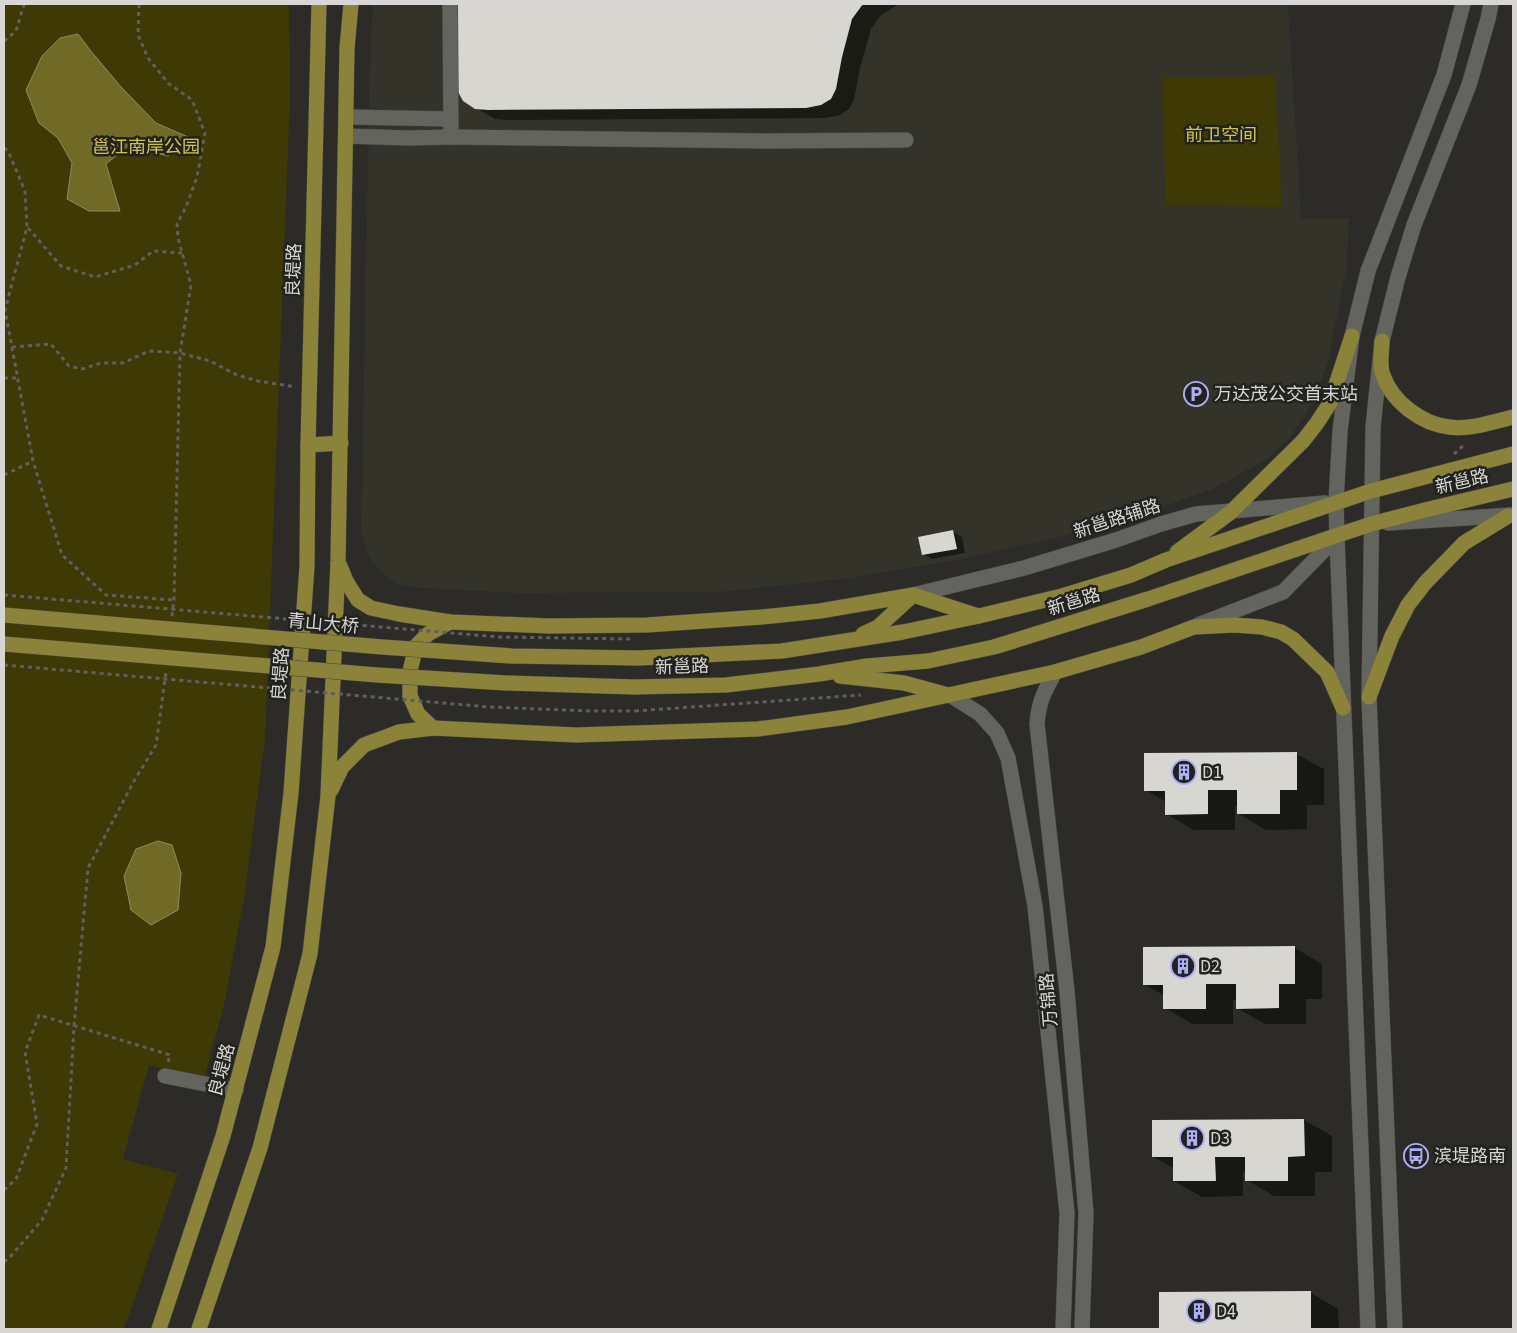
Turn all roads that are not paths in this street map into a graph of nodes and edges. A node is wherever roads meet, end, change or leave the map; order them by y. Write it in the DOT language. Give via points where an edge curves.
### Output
graph roads {
  1 [pos="319,4"];
  2 [pos="351,4"];
  3 [pos="450,4"];
  4 [pos="1463,4"];
  5 [pos="1491,4"];
  6 [pos="346,117"];
  7 [pos="451,119"];
  8 [pos="346,136"];
  9 [pos="451,137"];
  10 [pos="906,140"];
  11 [pos="1352,336"];
  12 [pos="1382,341"];
  13 [pos="1513,417"];
  14 [pos="341,443"];
  15 [pos="308,444"];
  16 [pos="1513,454"];
  17 [pos="1513,489"];
  18 [pos="1371,491"];
  19 [pos="1336,502"];
  20 [pos="1231,512"];
  21 [pos="1510,516"];
  22 [pos="1371,524"];
  23 [pos="1336,537"];
  24 [pos="1166,560"];
  25 [pos="338,561"];
  26 [pos="913,596"];
  27 [pos="4,615"];
  28 [pos="979,616"];
  29 [pos="450,622"];
  30 [pos="1194,627"];
  31 [pos="850,640"];
  32 [pos="4,644"];
  33 [pos="639,658"];
  34 [pos="1055,672"];
  35 [pos="819,674"];
  36 [pos="950,696"];
  37 [pos="1369,696"];
  38 [pos="1343,708"];
  39 [pos="433,728"];
  40 [pos="328,796"];
  41 [pos="165,1076"];
  42 [pos="236,1090"];
  43 [pos="159,1329"];
  44 [pos="199,1329"];
  45 [pos="1063,1329"];
  46 [pos="1082,1329"];
  47 [pos="1368,1329"];
  48 [pos="1395,1329"];
  1 -- 15 [label="main road, 良堤路"];
  2 -- 6 [label="main road"];
  3 -- 7 [label="street"];
  4 -- 11 [label="street" via="1444,74 1368,271"];
  5 -- 12 [label="street" via="1469,85 1414,226"];
  6 -- 7 [label="street"];
  6 -- 8 [label="main road"];
  7 -- 9 [label="street"];
  8 -- 9 [label="street"];
  8 -- 14 [label="main road"];
  9 -- 10 [label="street"];
  11 -- 19 [label="street" via="1340,431"];
  11 -- 20 [label="main road" via="1330,403 1317,423"];
  12 -- 13 [label="main road" via="1382,374 1401,404 1417,415 1450,428"];
  12 -- 18 [label="street" via="1373,427"];
  14 -- 15 [label="main road"];
  14 -- 25 [label="main road"];
  15 -- 42 [label="main road, 良堤路" via="307,566 291,793 273,947"];
  16 -- 18 [label="main road, 新邕路"];
  17 -- 22 [label="main road, 新邕路"];
  18 -- 19 [label="main road, 新邕路"];
  18 -- 22 [label="street"];
  19 -- 20 [label="street, 新邕路辅路"];
  19 -- 23 [label="street"];
  19 -- 24 [label="main road, 新邕路"];
  20 -- 24 [label="main road"];
  20 -- 26 [label="street, 新邕路辅路" via="1196,514 1024,568"];
  21 -- 22 [label="street"];
  21 -- 37 [label="main road" via="1464,543 1424,583 1408,604 1392,636"];
  22 -- 23 [label="main road, 新邕路"];
  22 -- 37 [label="street"];
  23 -- 30 [label="street" via="1283,592"];
  23 -- 35 [label="main road, 新邕路" via="994,648 928,661"];
  23 -- 38 [label="street"];
  24 -- 28 [label="main road, 新邕路" via="1131,575 1062,596"];
  25 -- 29 [label="main road" via="358,600 371,608"];
  25 -- 40 [label="main road"];
  26 -- 28 [label="main road"];
  26 -- 29 [label="main road" via="820,611 647,625"];
  26 -- 31 [label="main road" via="878,626"];
  27 -- 33 [label="main road, 青山大桥, bridge" via="382,648 512,656"];
  28 -- 31 [label="main road, 新邕路"];
  29 -- 39 [label="main road" via="428,634 416,646 410,670 410,696 418,714"];
  30 -- 34 [label="main road" via="1141,647"];
  30 -- 38 [label="main road" via="1262,626 1281,632 1327,672"];
  31 -- 33 [label="main road, 新邕路" via="782,651"];
  32 -- 35 [label="main road, 新邕路, bridge" via="506,683 634,687 726,685"];
  34 -- 36 [label="main road"];
  34 -- 46 [label="street, 万锦路" via="1041,697 1037,724 1067,991 1086,1213"];
  35 -- 36 [label="main road" via="904,683"];
  36 -- 39 [label="main road" via="846,717 758,729 576,735"];
  36 -- 45 [label="street, 万锦路" via="980,714 997,733 1008,758 1035,906 1067,1213"];
  37 -- 48 [label="street"];
  38 -- 47 [label="street"];
  39 -- 40 [label="main road" via="399,732 364,745 342,767"];
  40 -- 44 [label="main road" via="310,954 260,1148"];
  41 -- 42 [label="street"];
  42 -- 43 [label="main road, 良堤路" via="224,1136"];
}
